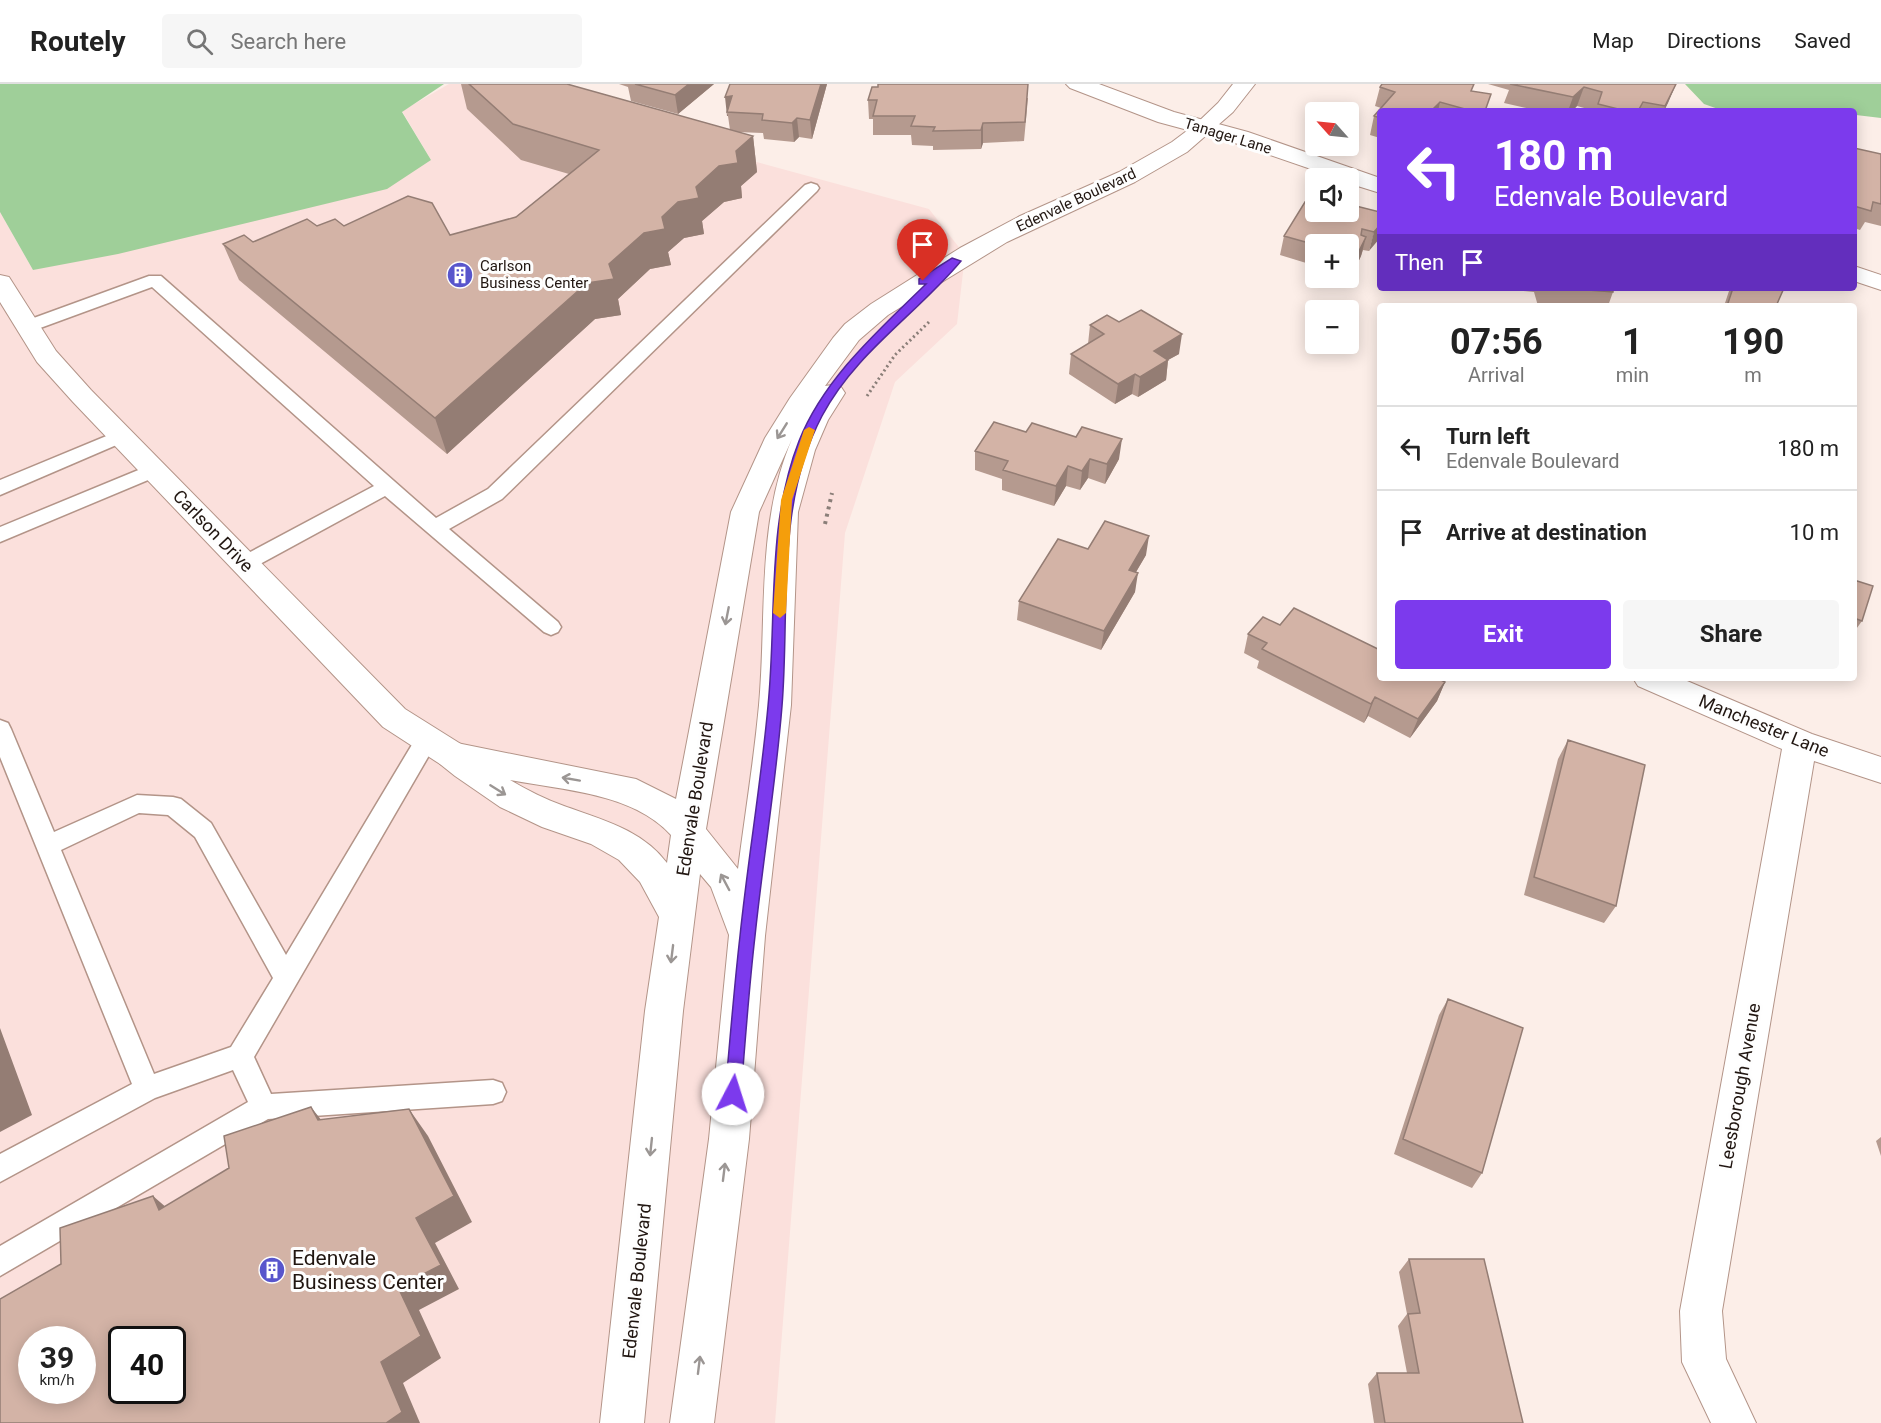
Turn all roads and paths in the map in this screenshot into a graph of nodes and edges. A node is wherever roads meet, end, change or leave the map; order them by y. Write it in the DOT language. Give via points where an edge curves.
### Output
graph roads {
  1 [pos="1077,84"];
  2 [pos="1244,84"];
  3 [pos="1204,127"];
  4 [pos="1377,185"];
  5 [pos="811,188"];
  6 [pos="956,261"];
  7 [pos="1857,274"];
  8 [pos="0,282"];
  9 [pos="1881,283"];
  10 [pos="934,318"];
  11 [pos="26,327"];
  12 [pos="864,403"];
  13 [pos="121,436"];
  14 [pos="153,470"];
  15 [pos="387,487"];
  16 [pos="0,488"];
  17 [pos="832,490"];
  18 [pos="435,528"];
  19 [pos="823,534"];
  20 [pos="0,535"];
  21 [pos="244,564"];
  22 [pos="551,627"];
  23 [pos="1656,681"];
  24 [pos="0,729"];
  25 [pos="1800,743"];
  26 [pos="439,747"];
  27 [pos="1881,770"];
  28 [pos="688,832"];
  29 [pos="48,845"];
  30 [pos="677,917"];
  31 [pos="747,936"];
  32 [pos="286,978"];
  33 [pos="240,1056"];
  34 [pos="147,1089"];
  35 [pos="493,1092"];
  36 [pos="264,1107"];
  37 [pos="0,1169"];
  38 [pos="0,1262"];
  39 [pos="622,1423"];
  40 [pos="692,1423"];
  41 [pos="1734,1423"];
  1 -- 3 [label="street, Tanager Lane"];
  2 -- 3 [label="street, Edenvale Boulevard"];
  3 -- 4 [label="street, Tanager Lane"];
  3 -- 6 [label="street, Edenvale Boulevard" via="1161,159 1106,189 1043,215"];
  5 -- 18 [label="lane" via="495,494"];
  6 -- 28 [label="street, Edenvale Boulevard, one-way" via="894,298 853,331 801,401 760,471 745,512"];
  6 -- 31 [label="street, Edenvale Boulevard" via="859,356 818,413 789,488 775,705"];
  7 -- 9 [label="street"];
  8 -- 11 [label="street, Carlson Drive"];
  10 -- 12 [label="path" via="874,381"];
  11 -- 13 [label="street, Carlson Drive" via="46,356"];
  11 -- 15 [label="lane" via="155,280"];
  13 -- 14 [label="street, Carlson Drive"];
  13 -- 16 [label="lane"];
  14 -- 20 [label="lane"];
  14 -- 21 [label="street, Carlson Drive"];
  15 -- 18 [label="lane"];
  15 -- 21 [label="lane"];
  17 -- 19 [label="path"];
  18 -- 22 [label="lane"];
  21 -- 26 [label="street, Carlson Drive" via="394,717"];
  23 -- 25 [label="street, Manchester Lane"];
  24 -- 29 [label="lane"];
  25 -- 27 [label="street, Manchester Lane"];
  25 -- 41 [label="street, Leesborough Avenue" via="1701,1311 1704,1362"];
  28 -- 26 [label="street, one-way" via="658,804 636,793"];
  26 -- 30 [label="street, Carlson Drive, one-way" via="511,798 586,827 635,852 665,887"];
  26 -- 32 [label="lane"];
  28 -- 30 [label="street, Edenvale Boulevard"];
  31 -- 28 [label="street, one-way" via="726,880"];
  29 -- 32 [label="lane" via="137,804 173,807 203,830"];
  29 -- 34 [label="lane"];
  30 -- 39 [label="street, Edenvale Boulevard, one-way"];
  40 -- 31 [label="street, Edenvale Boulevard, one-way" via="729,1139"];
  32 -- 33 [label="lane"];
  33 -- 34 [label="lane"];
  33 -- 36 [label="lane"];
  34 -- 37 [label="lane"];
  35 -- 36 [label="lane"];
  36 -- 38 [label="lane"];
}
